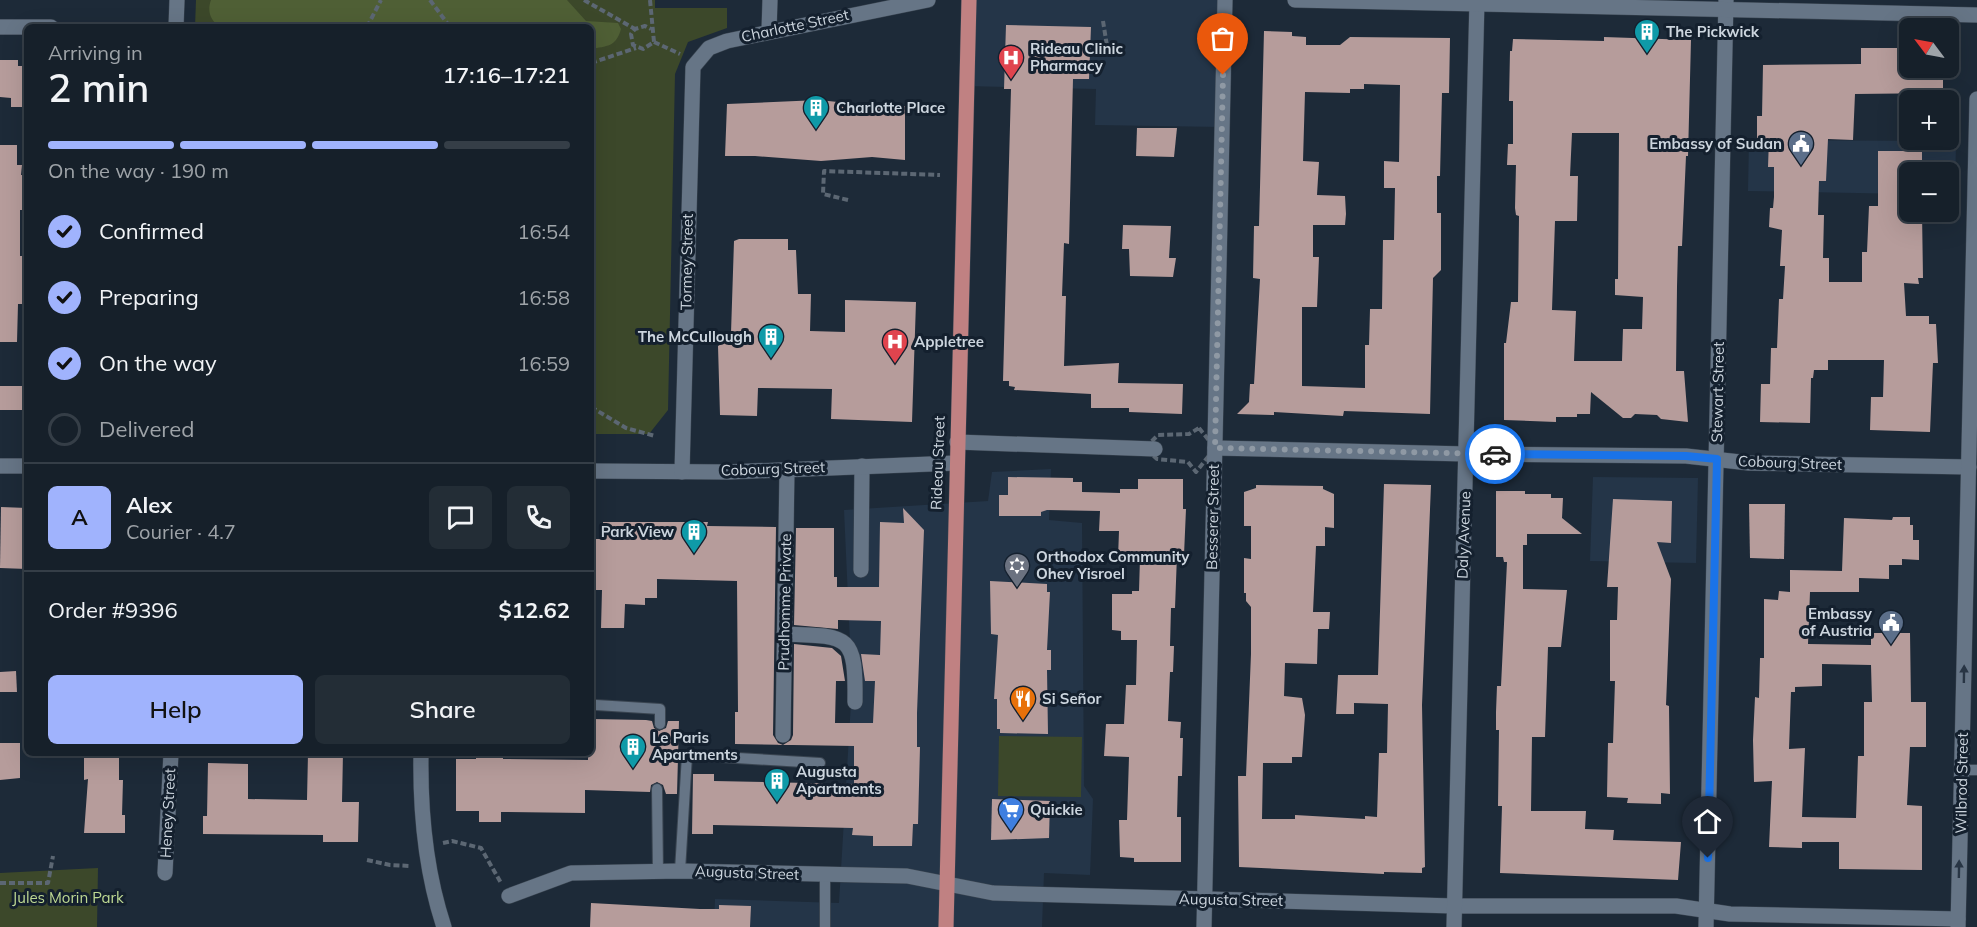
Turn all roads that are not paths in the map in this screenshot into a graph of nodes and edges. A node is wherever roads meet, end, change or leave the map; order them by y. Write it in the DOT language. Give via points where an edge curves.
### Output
graph roads {
  1 [pos="177,0"];
  2 [pos="770,0"];
  3 [pos="928,0"];
  4 [pos="969,0"];
  5 [pos="1226,0"];
  6 [pos="1294,0"];
  7 [pos="1477,2"];
  8 [pos="1726,5"];
  9 [pos="1977,15"];
  10 [pos="176,24"];
  11 [pos="0,27"];
  12 [pos="24,27"];
  13 [pos="769,31"];
  14 [pos="699,59"];
  15 [pos="1977,99"];
  16 [pos="1976,164"];
  17 [pos="957,442"];
  18 [pos="1150,448"];
  19 [pos="1215,448"];
  20 [pos="1466,454"];
  21 [pos="1717,459"];
  22 [pos="956,463"];
  23 [pos="0,466"];
  24 [pos="24,466"];
  25 [pos="862,466"];
  26 [pos="1969,467"];
  27 [pos="787,469"];
  28 [pos="594,471"];
  29 [pos="682,472"];
  30 [pos="861,570"];
  31 [pos="784,634"];
  32 [pos="855,702"];
  33 [pos="596,705"];
  34 [pos="660,724"];
  35 [pos="783,735"];
  36 [pos="171,756"];
  37 [pos="421,756"];
  38 [pos="820,764"];
  39 [pos="1969,770"];
  40 [pos="657,789"];
  41 [pos="680,871"];
  42 [pos="165,873"];
  43 [pos="658,873"];
  44 [pos="825,875"];
  45 [pos="947,884"];
  46 [pos="509,896"];
  47 [pos="1205,900"];
  48 [pos="1454,906"];
  49 [pos="1706,910"];
  50 [pos="1958,923"];
  51 [pos="444,927"];
  52 [pos="825,927"];
  53 [pos="946,927"];
  54 [pos="1204,927"];
  55 [pos="1454,927"];
  56 [pos="1706,927"];
  1 -- 10 [label="street"];
  2 -- 13 [label="street"];
  3 -- 13 [label="street, Charlotte Street"];
  4 -- 17 [label="main road, Rideau Street"];
  5 -- 19 [label="street, Besserer Street"];
  6 -- 7 [label="street"];
  7 -- 8 [label="street"];
  7 -- 20 [label="street, Daly Avenue"];
  8 -- 9 [label="street"];
  8 -- 21 [label="street, Stewart Street"];
  11 -- 12 [label="street"];
  13 -- 14 [label="street, Charlotte Street" via="713,45"];
  14 -- 29 [label="street, Tormey Street" via="691,78"];
  15 -- 16 [label="street, Wilbrod Street"];
  16 -- 26 [label="street, Wilbrod Street"];
  17 -- 18 [label="street"];
  17 -- 22 [label="main road, Rideau Street"];
  19 -- 20 [label="street, Cobourg Street"];
  19 -- 47 [label="street, Besserer Street"];
  20 -- 21 [label="street, Cobourg Street"];
  20 -- 48 [label="street, Daly Avenue"];
  21 -- 26 [label="street, Cobourg Street"];
  21 -- 49 [label="street, Stewart Street"];
  22 -- 25 [label="street, Cobourg Street"];
  22 -- 45 [label="main road, Rideau Street"];
  23 -- 24 [label="street"];
  25 -- 27 [label="street, Cobourg Street"];
  25 -- 30 [label="street"];
  39 -- 26 [label="street, Wilbrod Street, one-way"];
  27 -- 29 [label="street, Cobourg Street"];
  27 -- 31 [label="street, Prudhomme Private"];
  28 -- 29 [label="street, Cobourg Street"];
  31 -- 32 [label="street" via="834,637 847,646 855,660"];
  31 -- 35 [label="street, Prudhomme Private"];
  33 -- 34 [label="lane" via="660,709"];
  36 -- 42 [label="street, Heney Street"];
  37 -- 51 [label="street" via="424,845"];
  38 -- 41 [label="lane" via="687,755"];
  50 -- 39 [label="street, Wilbrod Street, one-way"];
  40 -- 43 [label="lane"];
  41 -- 43 [label="street, Augusta Street"];
  41 -- 44 [label="street, Augusta Street"];
  43 -- 46 [label="street, Augusta Street" via="571,873"];
  44 -- 45 [label="street, Augusta Street" via="907,876"];
  44 -- 52 [label="lane"];
  45 -- 47 [label="street, Augusta Street" via="993,893"];
  45 -- 53 [label="main road, Rideau Street"];
  47 -- 48 [label="street, Augusta Street"];
  47 -- 54 [label="street, Besserer Street"];
  48 -- 49 [label="street, Augusta Street" via="1676,906"];
  48 -- 55 [label="street, Daly Avenue"];
  49 -- 50 [label="street, Augusta Street"];
  49 -- 56 [label="street, Stewart Street"];
}
